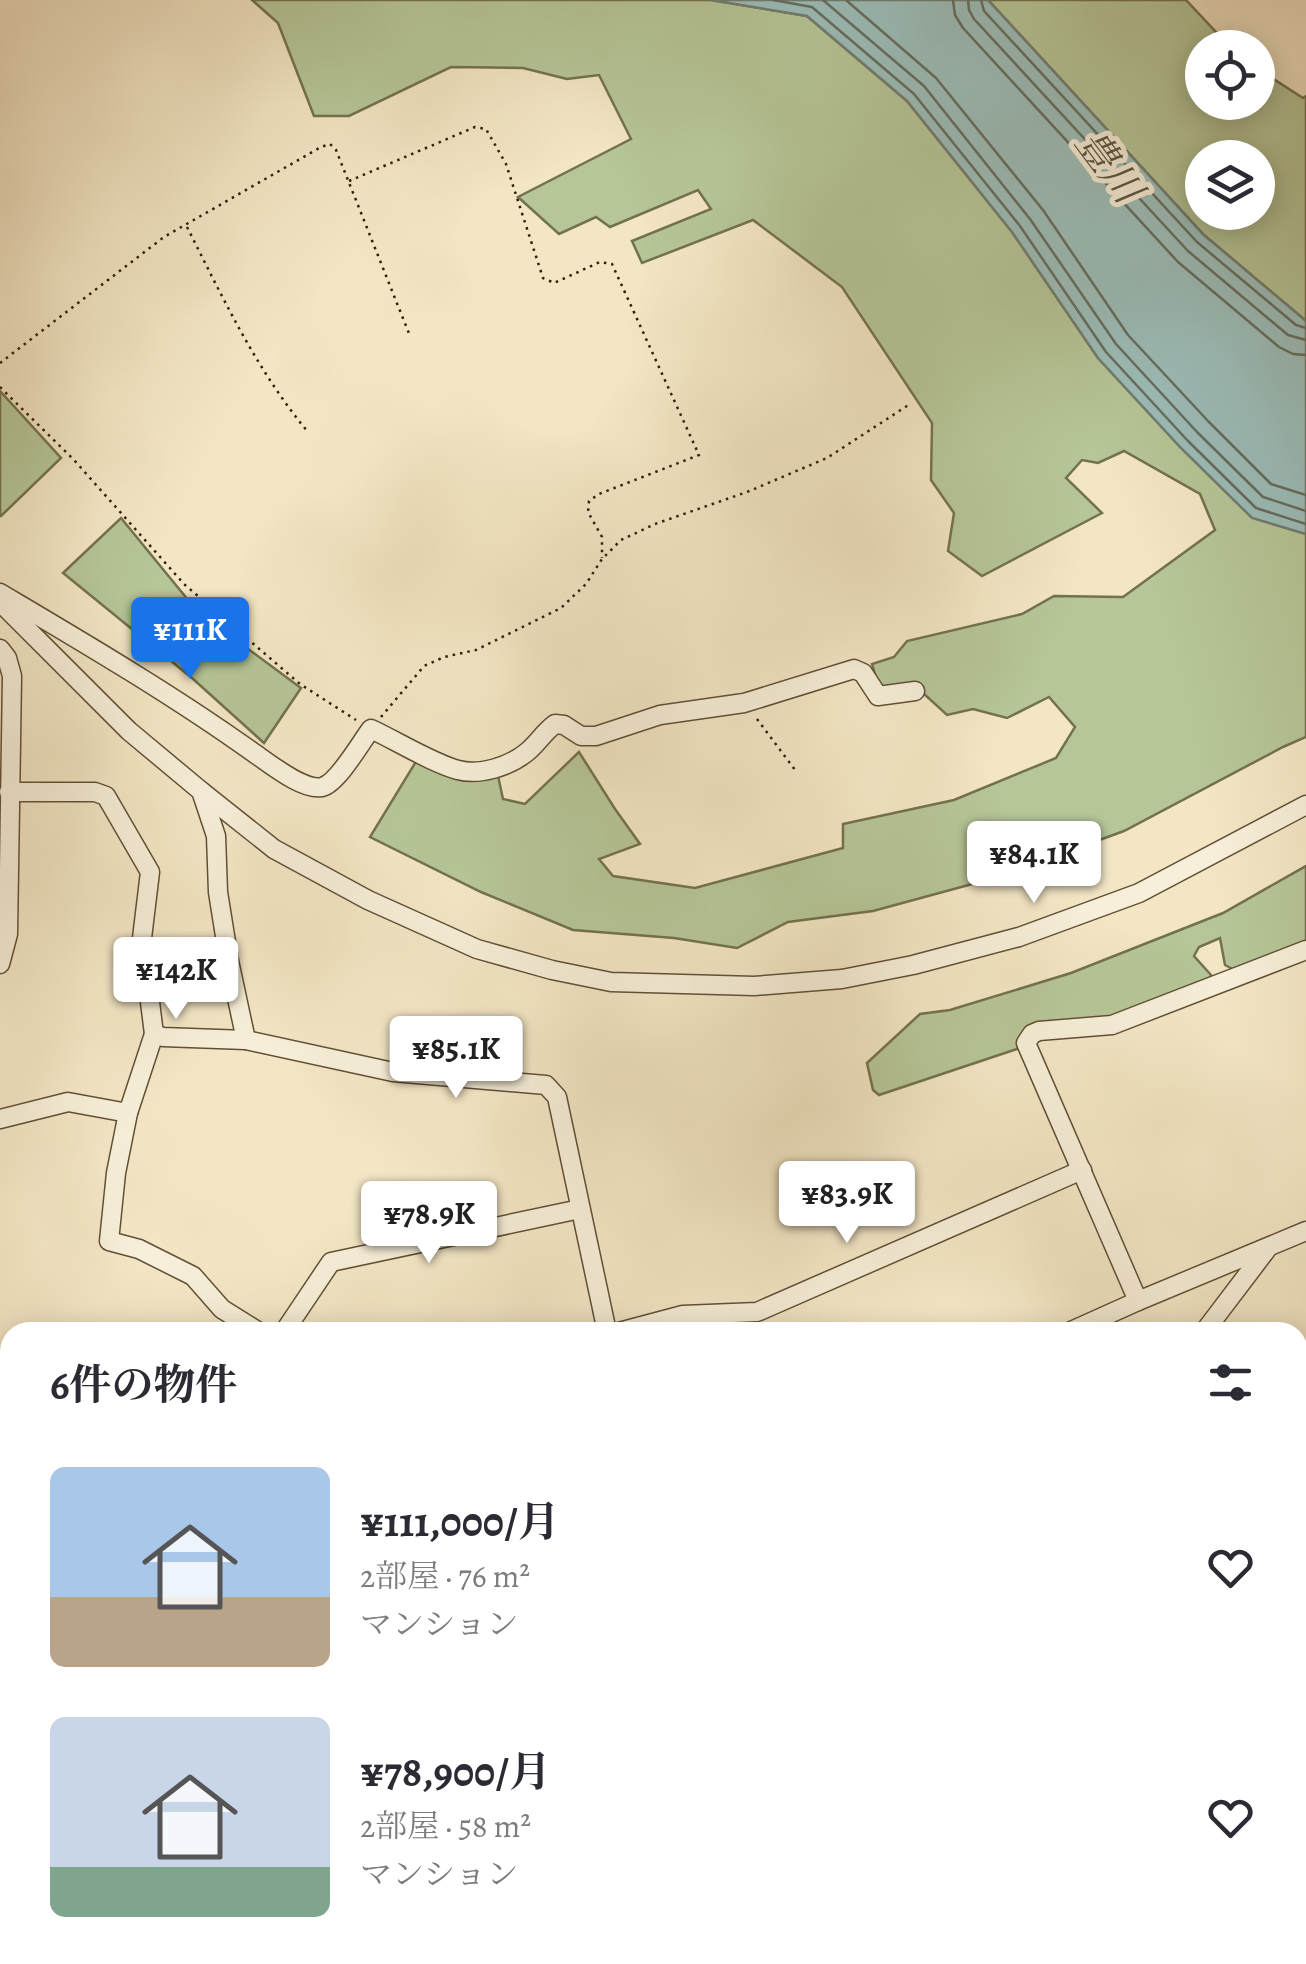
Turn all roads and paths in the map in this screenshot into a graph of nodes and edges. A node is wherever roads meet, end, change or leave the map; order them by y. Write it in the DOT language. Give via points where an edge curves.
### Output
graph roads {
  1 [pos="349,181"];
  2 [pos="186,225"];
  3 [pos="410,336"];
  4 [pos="0,363"];
  5 [pos="0,387"];
  6 [pos="910,404"];
  7 [pos="308,432"];
  8 [pos="602,559"];
  9 [pos="0,593"];
  10 [pos="0,602"];
  11 [pos="0,649"];
  12 [pos="915,692"];
  13 [pos="744,703"];
  14 [pos="371,728"];
  15 [pos="795,770"];
  16 [pos="201,790"];
  17 [pos="10,792"];
  18 [pos="1306,805"];
  19 [pos="4,870"];
  20 [pos="1306,950"];
  21 [pos="0,964"];
  22 [pos="154,1034"];
  23 [pos="246,1040"];
  24 [pos="128,1113"];
  25 [pos="0,1118"];
  26 [pos="1082,1170"];
  27 [pos="580,1209"];
  28 [pos="1306,1231"];
  29 [pos="1267,1248"];
  30 [pos="1138,1301"];
  31 [pos="241,1322"];
  32 [pos="291,1322"];
  33 [pos="605,1322"];
  34 [pos="659,1322"];
  35 [pos="1091,1322"];
  36 [pos="1212,1322"];
  1 -- 2 [label="path" via="330,144"];
  1 -- 3 [label="path"];
  1 -- 8 [label="path" via="474,126 486,128 506,164 543,278 554,283 600,262 612,264 699,455 589,501"];
  2 -- 4 [label="path"];
  2 -- 7 [label="path" via="264,371"];
  5 -- 14 [label="path" via="184,584 300,684"];
  6 -- 8 [label="path" via="827,458 655,524 620,540"];
  8 -- 14 [label="path" via="561,608 476,650 424,666"];
  9 -- 14 [label="street" via="306,785 322,787 335,779"];
  10 -- 16 [label="street" via="129,731"];
  11 -- 17 [label="street" via="12,676"];
  12 -- 13 [label="street" via="878,696 854,670"];
  13 -- 14 [label="street" via="660,715 596,736 555,724 526,753 480,772 459,770"];
  13 -- 15 [label="path"];
  16 -- 18 [label="street" via="274,849 478,948 611,982 754,986 842,979 1019,937 1139,892"];
  16 -- 23 [label="street" via="216,836 221,909"];
  17 -- 19 [label="street"];
  17 -- 22 [label="street" via="106,796 150,872 142,938"];
  19 -- 21 [label="street" via="8,934"];
  20 -- 26 [label="street" via="1112,1025 1032,1034 1028,1049"];
  22 -- 23 [label="street"];
  22 -- 24 [label="street"];
  23 -- 27 [label="street" via="393,1072 546,1085 557,1097"];
  24 -- 25 [label="street" via="68,1102"];
  24 -- 31 [label="street" via="109,1241 193,1276"];
  26 -- 30 [label="street"];
  26 -- 34 [label="street" via="757,1312"];
  27 -- 32 [label="street" via="331,1262"];
  27 -- 33 [label="street"];
  28 -- 29 [label="street"];
  29 -- 30 [label="street"];
  29 -- 36 [label="street"];
  30 -- 35 [label="street"];
}
